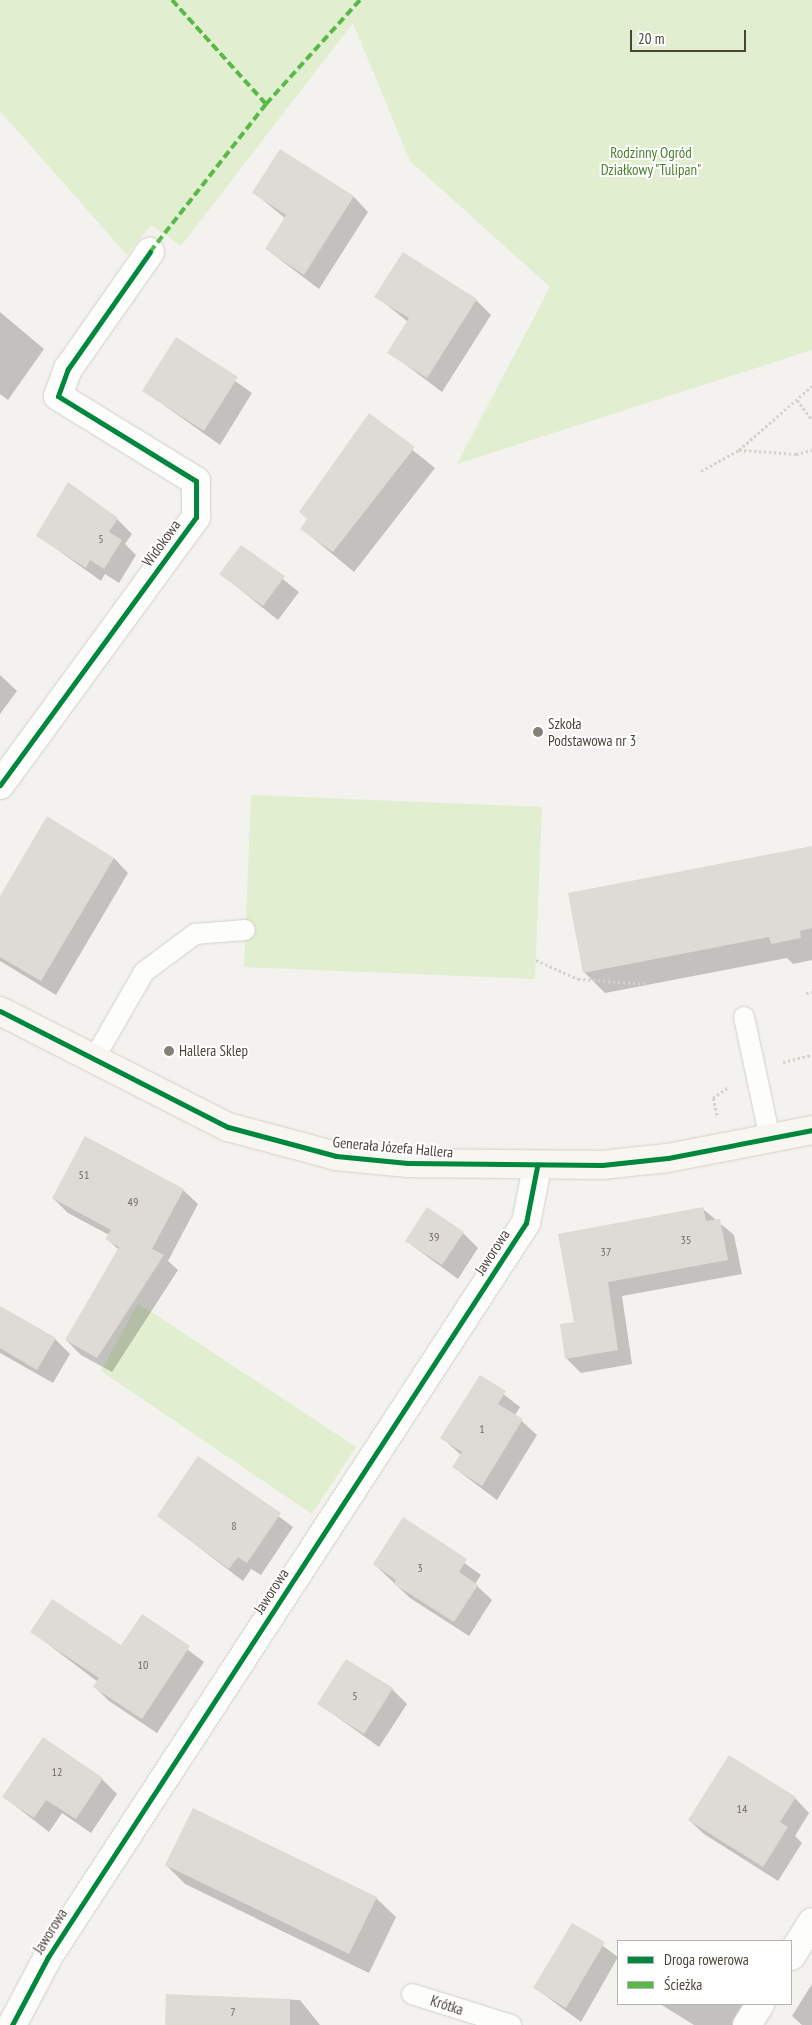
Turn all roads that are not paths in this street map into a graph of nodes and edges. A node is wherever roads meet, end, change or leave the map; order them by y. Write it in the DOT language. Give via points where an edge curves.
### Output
graph roads {
  1 [pos="150,252"];
  2 [pos="0,785"];
  3 [pos="246,930"];
  4 [pos="0,1011"];
  5 [pos="744,1017"];
  6 [pos="94,1059"];
  7 [pos="812,1130"];
  8 [pos="770,1138"];
  9 [pos="537,1167"];
  10 [pos="812,1922"];
  11 [pos="792,1954"];
  12 [pos="412,1994"];
  13 [pos="759,2005"];
  14 [pos="12,2025"];
  15 [pos="511,2025"];
  16 [pos="747,2025"];
  1 -- 2 [label="street, Widokowa" via="68,369 58,396 196,481 196,517"];
  3 -- 6 [label="lane" via="195,934 144,972"];
  4 -- 6 [label="street, Generała Józefa Hallera"];
  5 -- 8 [label="lane"];
  6 -- 9 [label="street, Generała Józefa Hallera" via="228,1127 284,1146 408,1163"];
  7 -- 8 [label="street, Generała Józefa Hallera"];
  8 -- 9 [label="street, Generała Józefa Hallera" via="668,1158"];
  9 -- 14 [label="street, Jaworowa" via="526,1223 48,1957"];
  10 -- 11 [label="street"];
  12 -- 15 [label="lane, Krótka"];
  13 -- 16 [label="street"];
}
